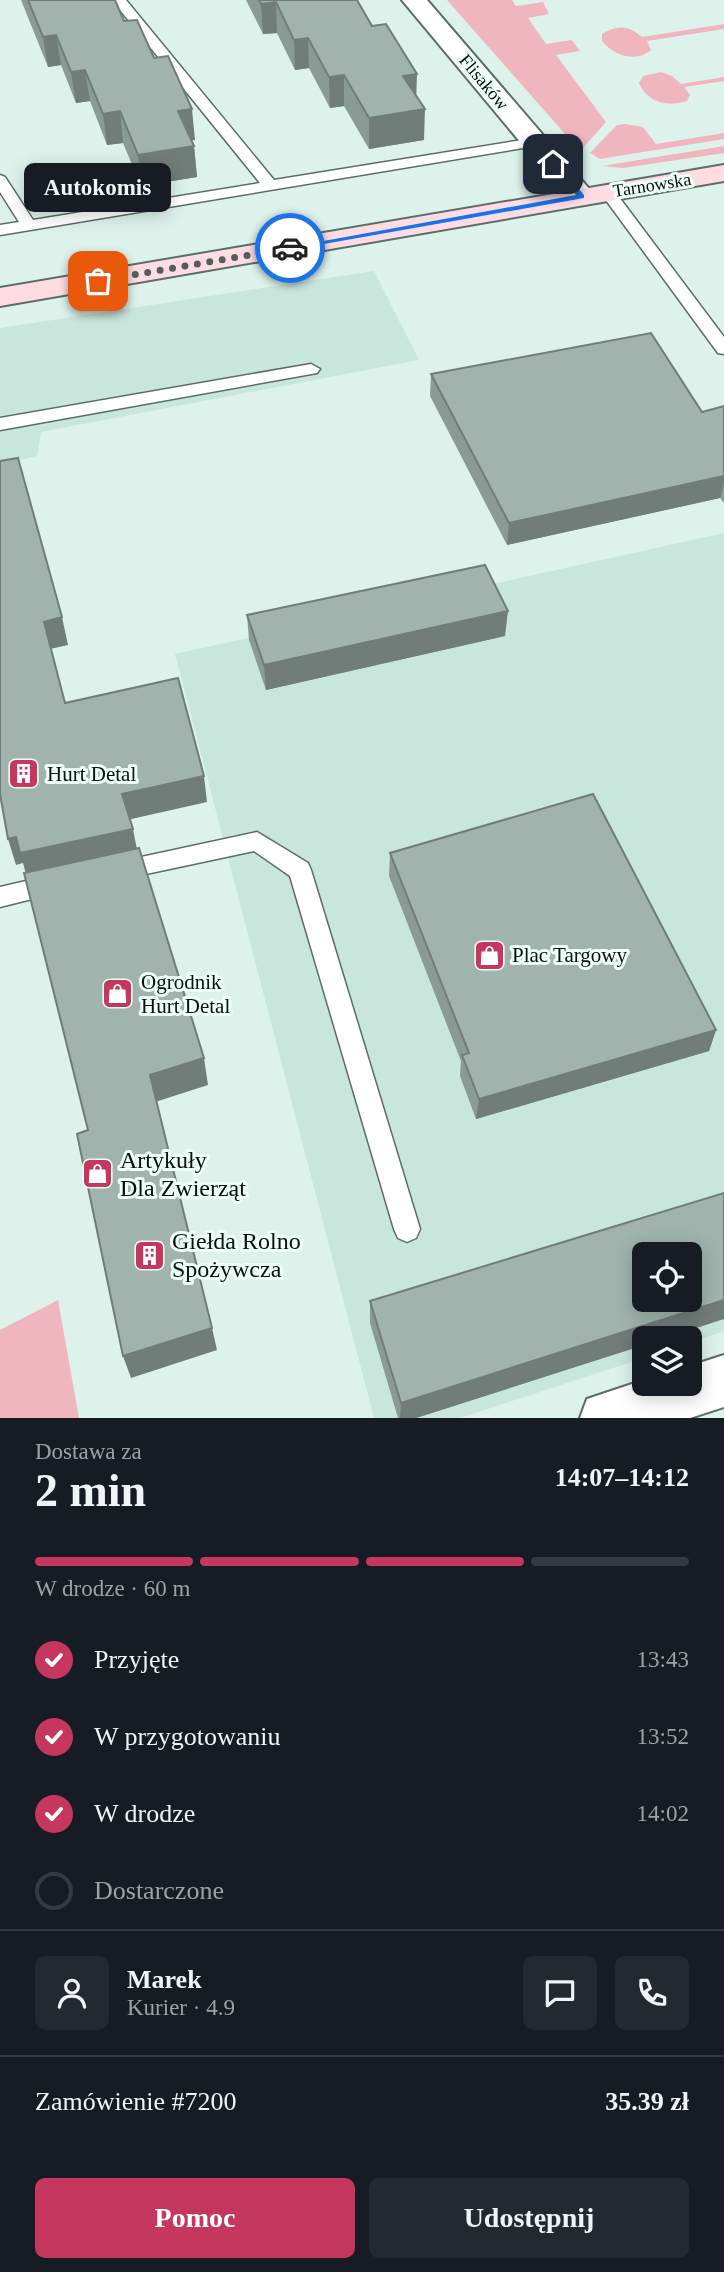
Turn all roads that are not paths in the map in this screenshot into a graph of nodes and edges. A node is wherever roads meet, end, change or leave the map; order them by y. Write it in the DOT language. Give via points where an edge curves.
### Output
graph roads {
  1 [pos="119,0"];
  2 [pos="414,0"];
  3 [pos="535,142"];
  4 [pos="724,173"];
  5 [pos="0,180"];
  6 [pos="270,185"];
  7 [pos="595,194"];
  8 [pos="29,225"];
  9 [pos="0,230"];
  10 [pos="0,298"];
  11 [pos="724,349"];
  12 [pos="311,369"];
  13 [pos="0,424"];
  14 [pos="0,897"];
  15 [pos="407,1229"];
  16 [pos="724,1381"];
  17 [pos="606,1418"];
  1 -- 6 [label="lane"];
  2 -- 3 [label="street, Flisaków"];
  3 -- 6 [label="lane"];
  3 -- 7 [label="street, Flisaków"];
  4 -- 7 [label="main road, Tarnowska"];
  5 -- 8 [label="lane"];
  6 -- 8 [label="lane"];
  7 -- 10 [label="main road, Tarnowska"];
  7 -- 11 [label="lane"];
  8 -- 9 [label="lane"];
  12 -- 13 [label="lane"];
  14 -- 15 [label="lane" via="257,841 300,870"];
  16 -- 17 [label="street"];
}
